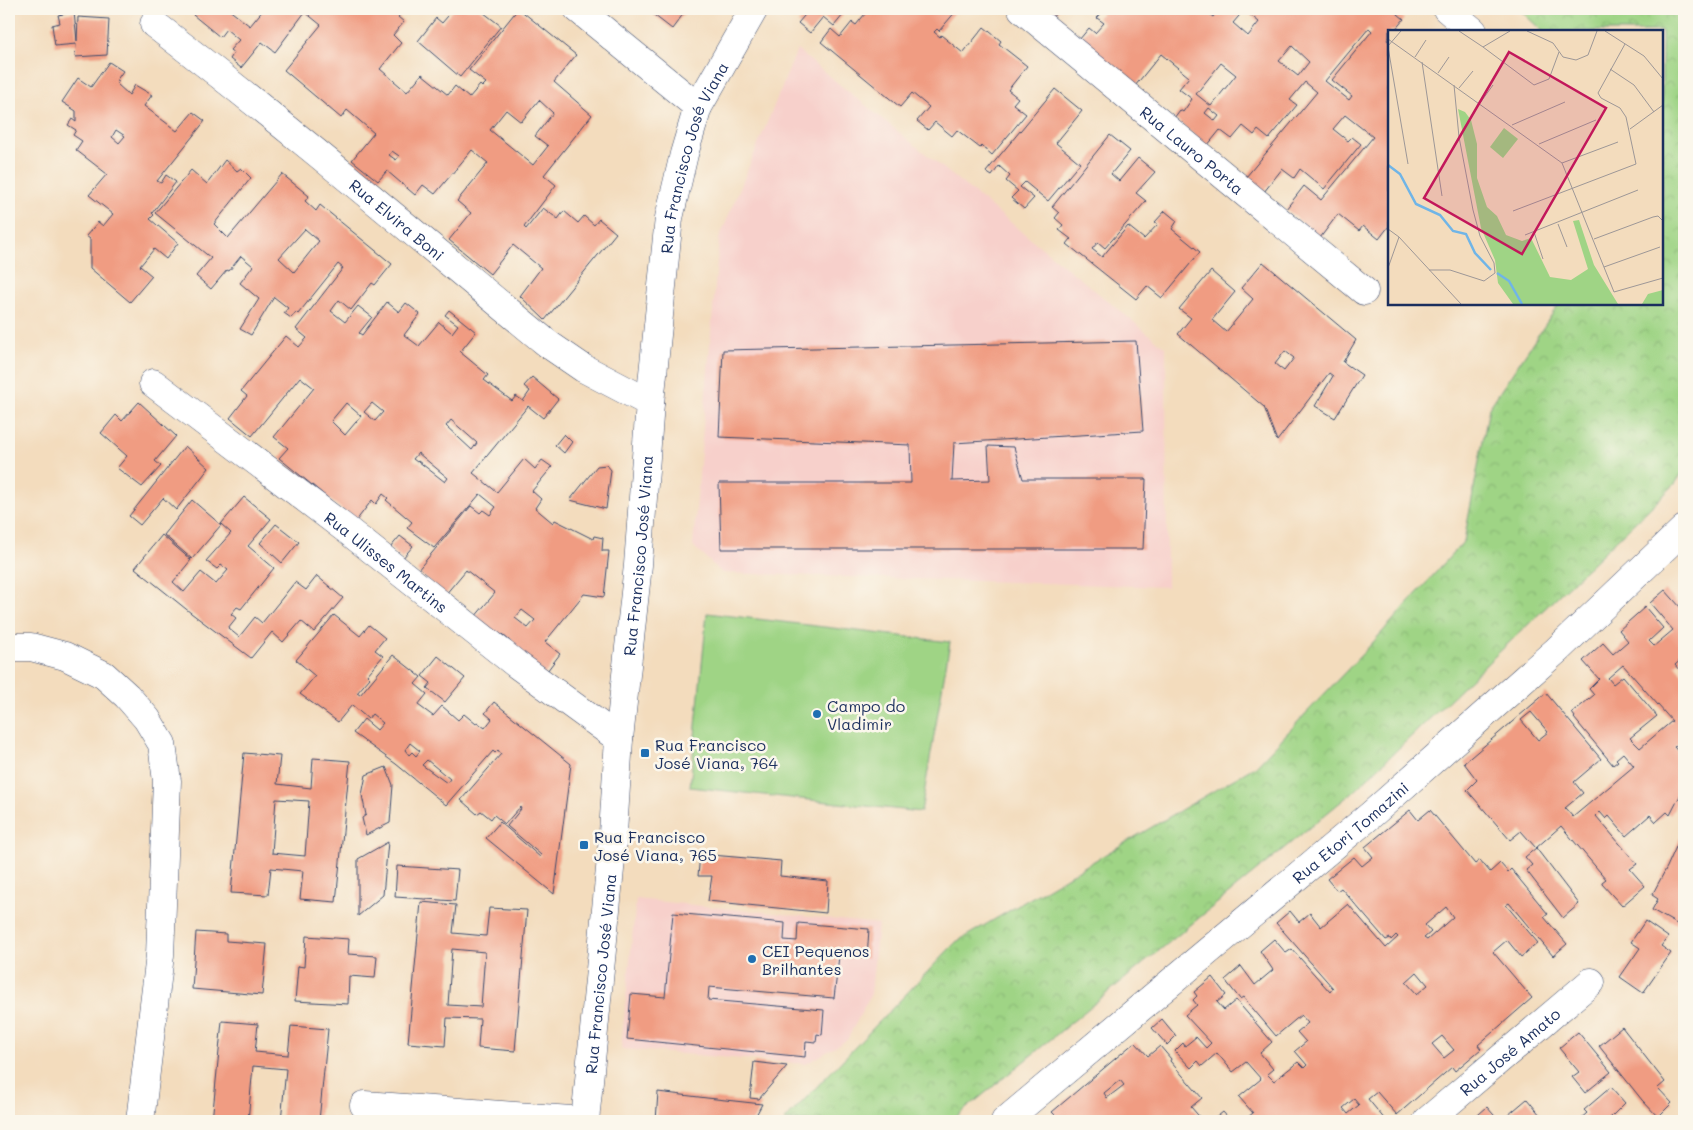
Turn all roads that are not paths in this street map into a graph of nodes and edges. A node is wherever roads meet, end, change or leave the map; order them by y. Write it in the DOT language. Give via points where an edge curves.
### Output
graph roads {
  1 [pos="578,9"];
  2 [pos="754,9"];
  3 [pos="1022,9"];
  4 [pos="1447,9"];
  5 [pos="154,24"];
  6 [pos="1472,30"];
  7 [pos="698,107"];
  8 [pos="1364,291"];
  9 [pos="153,383"];
  10 [pos="650,403"];
  11 [pos="1684,528"];
  12 [pos="9,647"];
  13 [pos="619,739"];
  14 [pos="1591,982"];
  15 [pos="364,1105"];
  16 [pos="140,1121"];
  17 [pos="585,1121"];
  18 [pos="1005,1121"];
  19 [pos="1427,1121"];
  1 -- 7 [label="street"];
  2 -- 7 [label="street, Rua Francisco José Viana"];
  3 -- 8 [label="street, Rua Lauro Porta"];
  4 -- 6 [label="street"];
  5 -- 10 [label="street, Rua Elvira Boni" via="281,122 548,344 583,368"];
  7 -- 10 [label="street, Rua Francisco José Viana" via="669,218"];
  9 -- 13 [label="street, Rua Ulisses Martins" via="347,530 516,664"];
  10 -- 13 [label="street, Rua Francisco José Viana" via="638,565"];
  11 -- 18 [label="street, Rua Etori Tomazini" via="1557,650 1372,814"];
  12 -- 16 [label="street" via="31,647 65,656 104,675 147,719 162,744 167,781 160,954"];
  13 -- 17 [label="street, Rua Francisco José Viana" via="612,849"];
  14 -- 19 [label="street, Rua José Amato"];
  15 -- 17 [label="street"];
}
